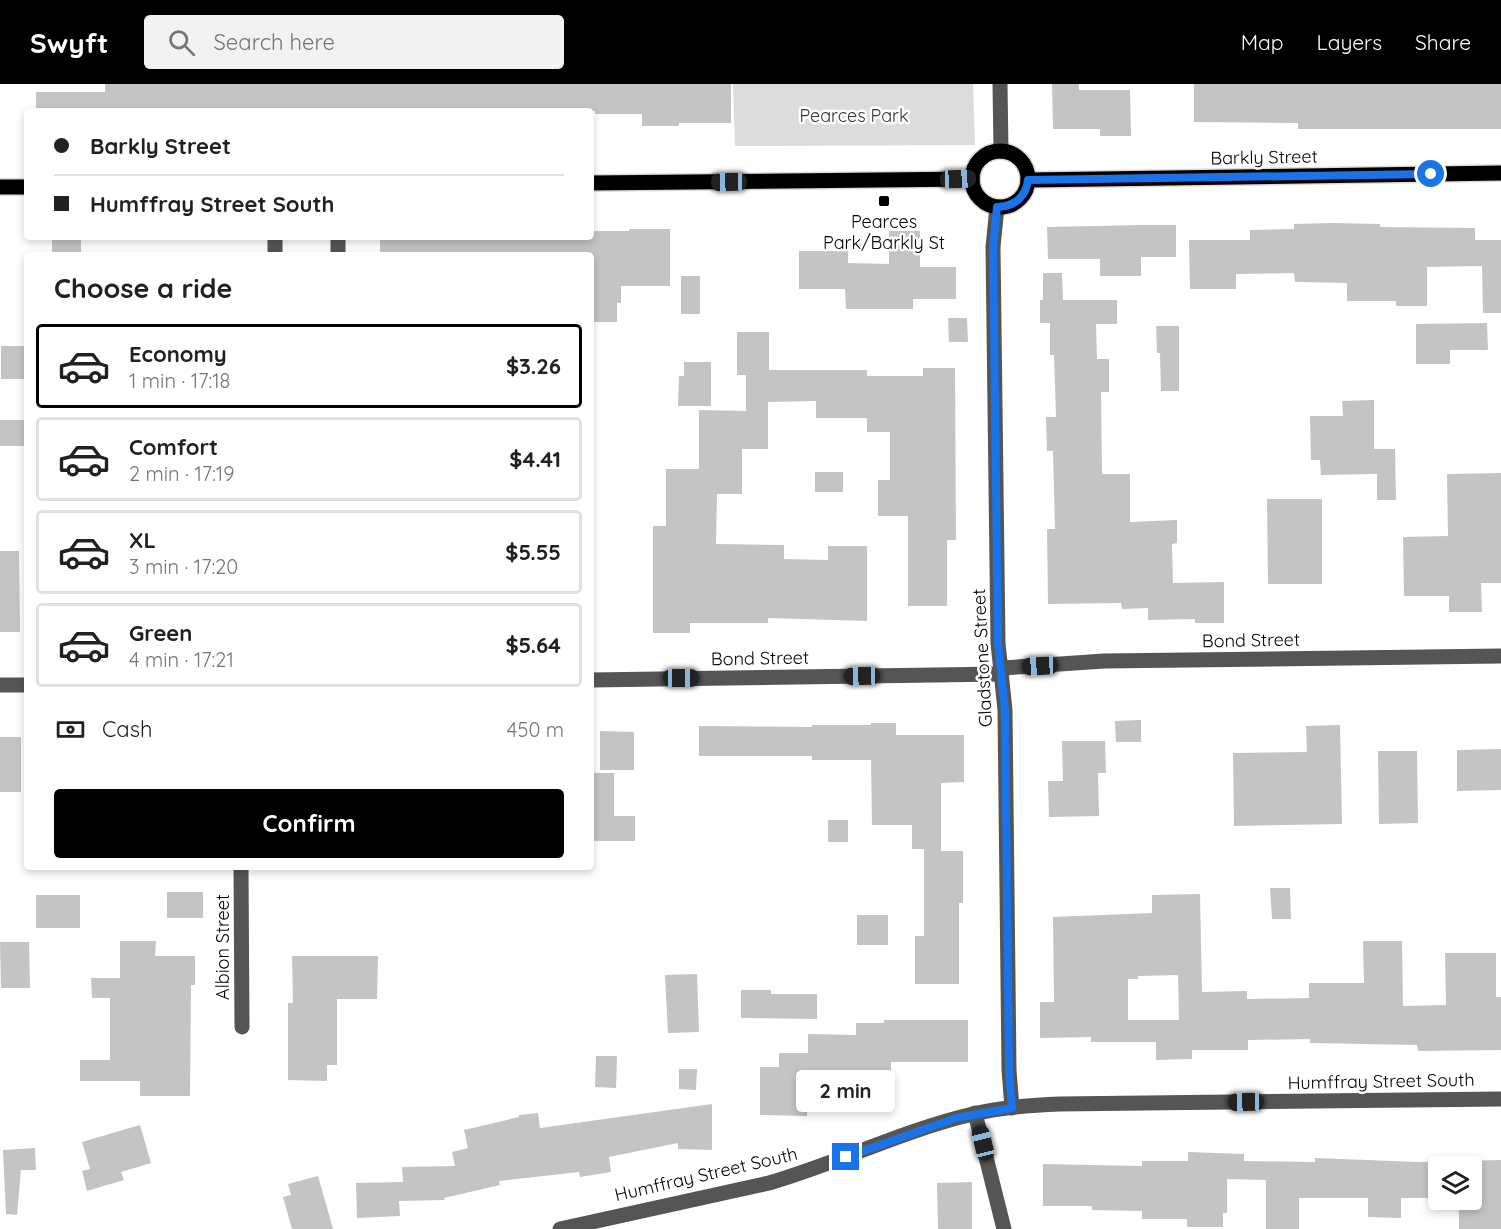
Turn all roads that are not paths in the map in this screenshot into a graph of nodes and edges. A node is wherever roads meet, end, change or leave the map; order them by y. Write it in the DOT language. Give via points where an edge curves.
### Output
graph roads {
  1 [pos="1000,84"];
  2 [pos="1001,151"];
  3 [pos="1501,173"];
  4 [pos="972,179"];
  5 [pos="1028,180"];
  6 [pos="594,183"];
  7 [pos="0,187"];
  8 [pos="24,187"];
  9 [pos="997,207"];
  10 [pos="1501,656"];
  11 [pos="1002,671"];
  12 [pos="594,680"];
  13 [pos="0,685"];
  14 [pos="24,685"];
  15 [pos="241,870"];
  16 [pos="242,1027"];
  17 [pos="1501,1099"];
  18 [pos="1012,1108"];
  19 [pos="975,1113"];
  20 [pos="560,1229"];
  21 [pos="1004,1229"];
  1 -- 2 [label="street"];
  2 -- 4 [label="main road" via="981,159"];
  2 -- 5 [label="main road" via="1019,158"];
  3 -- 5 [label="main road, Barkly Street"];
  4 -- 6 [label="main road"];
  4 -- 9 [label="main road" via="979,197"];
  5 -- 9 [label="main road" via="1018,200"];
  7 -- 8 [label="main road"];
  9 -- 11 [label="street, Gladstone Street" via="993,247 998,643"];
  10 -- 11 [label="street, Bond Street" via="1104,661"];
  11 -- 12 [label="street, Bond Street"];
  11 -- 18 [label="street, Gladstone Street"];
  13 -- 14 [label="street"];
  15 -- 16 [label="street, Albion Street"];
  17 -- 18 [label="street, Humffray Street South" via="1060,1104"];
  18 -- 19 [label="street, Humffray Street South"];
  19 -- 20 [label="street, Humffray Street South" via="770,1183"];
  19 -- 21 [label="street"];
}
